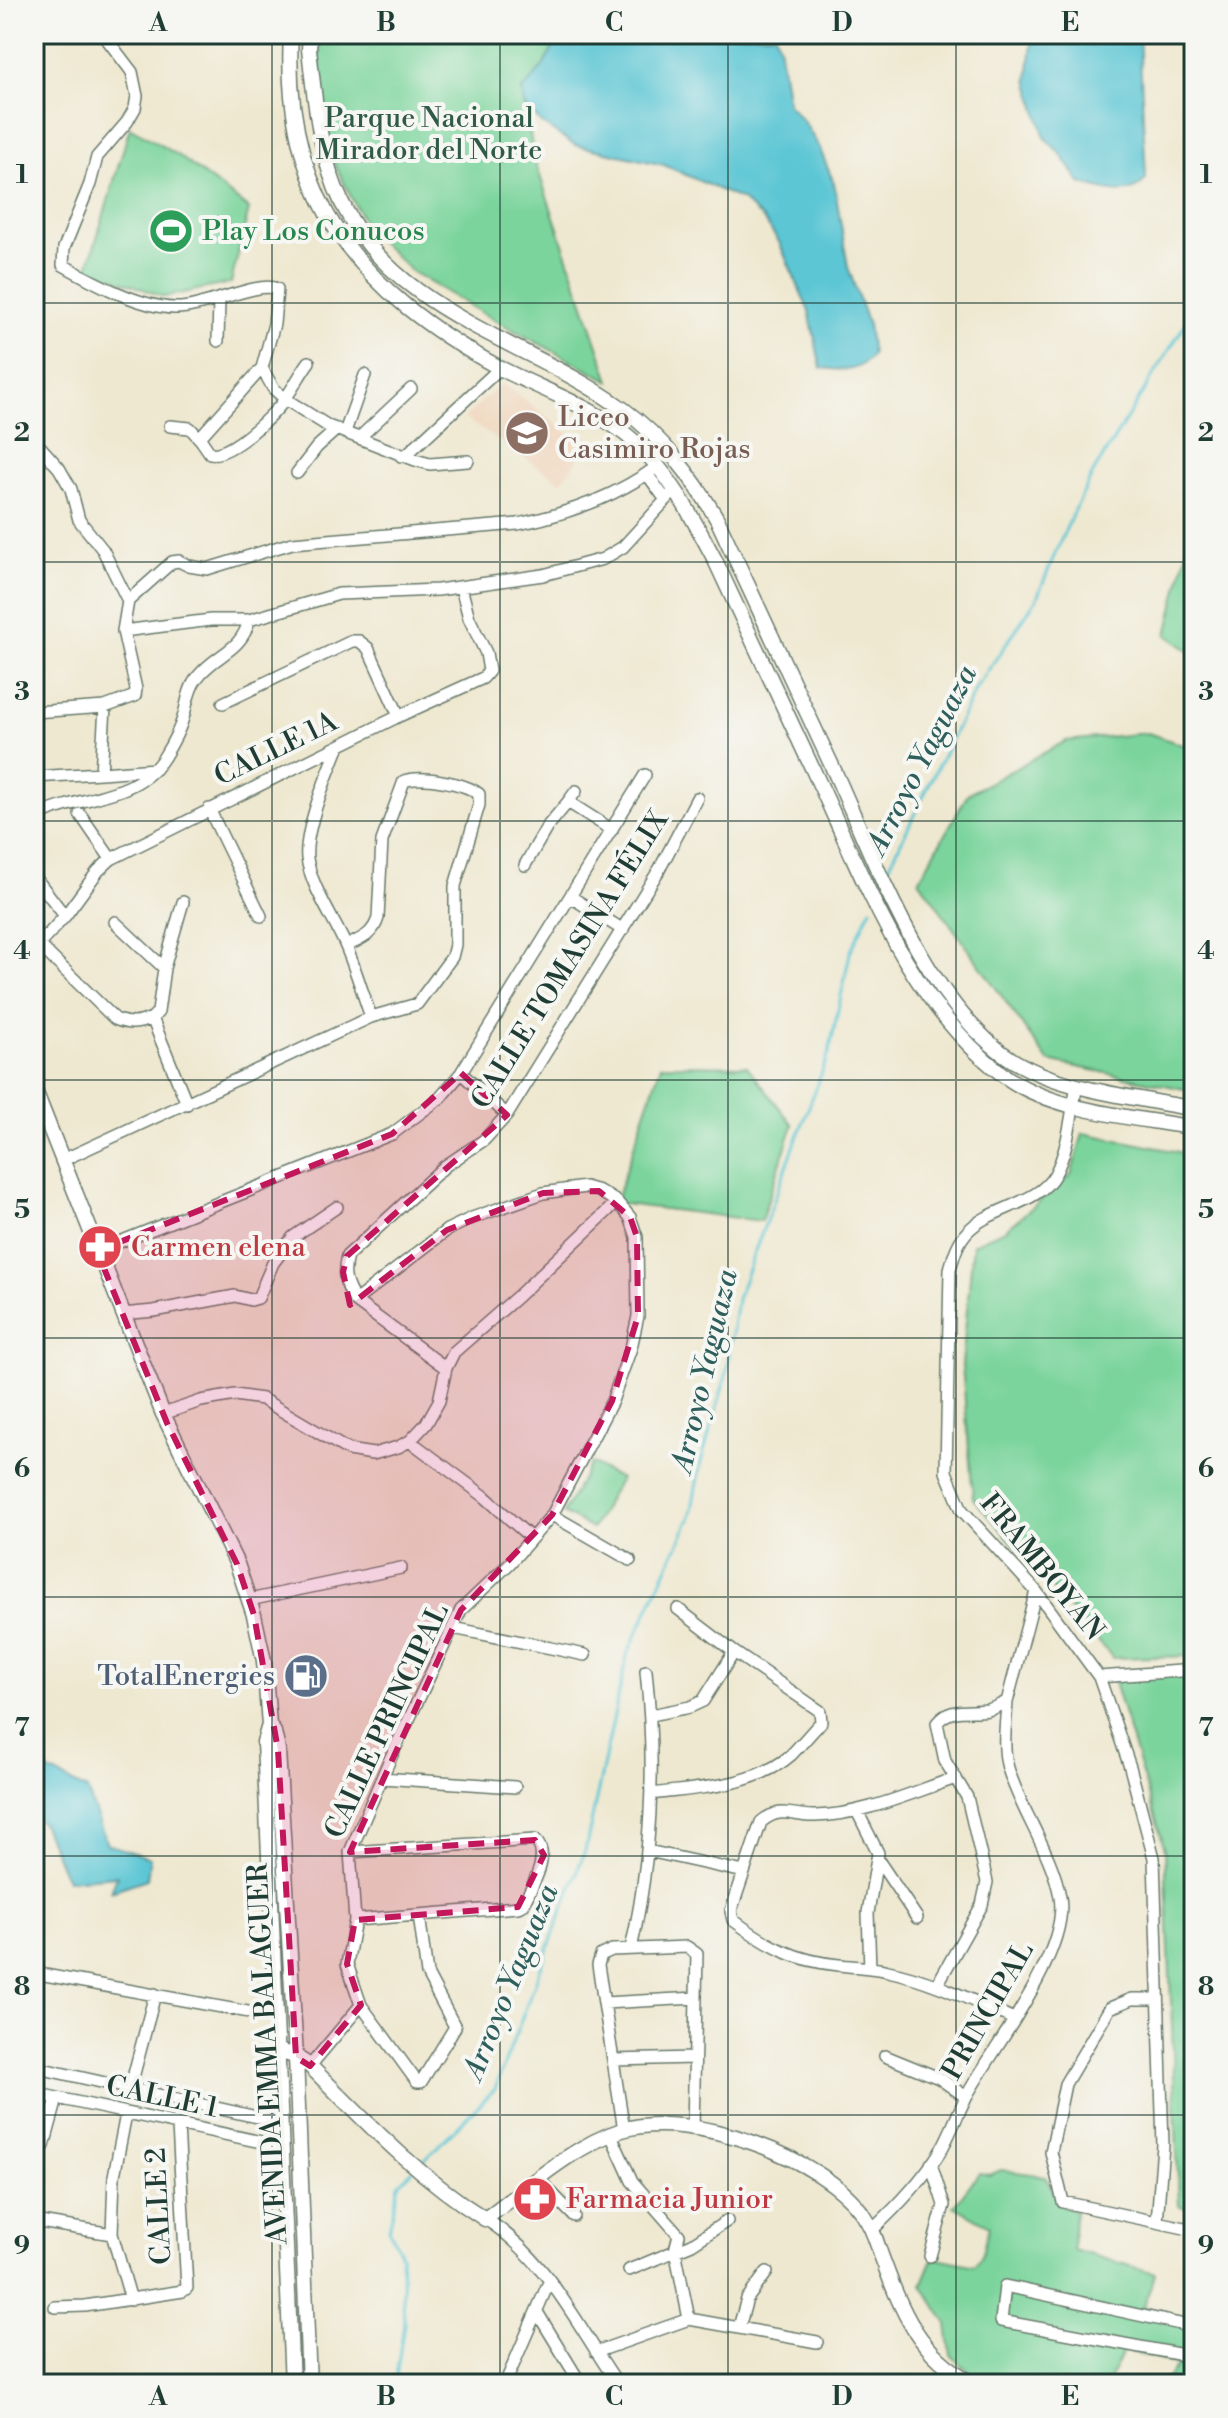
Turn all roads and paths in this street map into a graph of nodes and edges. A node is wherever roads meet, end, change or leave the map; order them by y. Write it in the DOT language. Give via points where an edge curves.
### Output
graph roads {
  1 [pos="103,34"];
  2 [pos="291,34"];
  3 [pos="310,34"];
  4 [pos="219,300"];
  5 [pos="218,341"];
  6 [pos="309,362"];
  7 [pos="262,368"];
  8 [pos="500,368"];
  9 [pos="365,375"];
  10 [pos="411,389"];
  11 [pos="285,399"];
  12 [pos="170,426"];
  13 [pos="341,431"];
  14 [pos="360,437"];
  15 [pos="34,440"];
  16 [pos="201,440"];
  17 [pos="401,456"];
  18 [pos="468,461"];
  19 [pos="653,470"];
  20 [pos="297,473"];
  21 [pos="671,494"];
  22 [pos="461,587"];
  23 [pos="128,601"];
  24 [pos="249,620"];
  25 [pos="123,631"];
  26 [pos="223,703"];
  27 [pos="105,707"];
  28 [pos="34,712"];
  29 [pos="399,716"];
  30 [pos="339,746"];
  31 [pos="156,769"];
  32 [pos="834,770"];
  33 [pos="101,773"];
  34 [pos="645,775"];
  35 [pos="34,777"];
  36 [pos="816,777"];
  37 [pos="576,791"];
  38 [pos="697,798"];
  39 [pos="568,802"];
  40 [pos="209,809"];
  41 [pos="80,814"];
  42 [pos="34,818"];
  43 [pos="612,830"];
  44 [pos="111,859"];
  45 [pos="525,865"];
  46 [pos="34,876"];
  47 [pos="571,897"];
  48 [pos="183,902"];
  49 [pos="65,916"];
  50 [pos="261,916"];
  51 [pos="115,922"];
  52 [pos="623,930"];
  53 [pos="346,946"];
  54 [pos="37,947"];
  55 [pos="164,968"];
  56 [pos="371,1017"];
  57 [pos="152,1018"];
  58 [pos="461,1073"];
  59 [pos="1077,1085"];
  60 [pos="34,1088"];
  61 [pos="187,1104"];
  62 [pos="1073,1105"];
  63 [pos="1194,1109"];
  64 [pos="507,1115"];
  65 [pos="1194,1128"];
  66 [pos="63,1160"];
  67 [pos="617,1202"];
  68 [pos="337,1207"];
  69 [pos="97,1251"];
  70 [pos="355,1301"];
  71 [pos="122,1314"];
  72 [pos="446,1368"];
  73 [pos="163,1414"];
  74 [pos="410,1441"];
  75 [pos="552,1515"];
  76 [pos="531,1538"];
  77 [pos="630,1560"];
  78 [pos="401,1568"];
  79 [pos="1036,1591"];
  80 [pos="249,1600"];
  81 [pos="678,1609"];
  82 [pos="453,1628"];
  83 [pos="734,1652"];
  84 [pos="585,1655"];
  85 [pos="1194,1670"];
  86 [pos="646,1671"];
  87 [pos="1099,1677"];
  88 [pos="1007,1702"];
  89 [pos="651,1715"];
  90 [pos="269,1725"];
  91 [pos="382,1778"];
  92 [pos="956,1778"];
  93 [pos="515,1787"];
  94 [pos="652,1794"];
  95 [pos="857,1811"];
  96 [pos="648,1851"];
  97 [pos="350,1852"];
  98 [pos="878,1860"];
  99 [pos="744,1872"];
  100 [pos="419,1915"];
  101 [pos="917,1918"];
  102 [pos="355,1920"];
  103 [pos="631,1949"];
  104 [pos="870,1968"];
  105 [pos="34,1973"];
  106 [pos="937,1985"];
  107 [pos="155,1994"];
  108 [pos="696,1998"];
  109 [pos="1158,1999"];
  110 [pos="604,2003"];
  111 [pos="361,2005"];
  112 [pos="276,2017"];
  113 [pos="1014,2019"];
  114 [pos="277,2050"];
  115 [pos="885,2056"];
  116 [pos="296,2057"];
  117 [pos="694,2058"];
  118 [pos="613,2060"];
  119 [pos="310,2066"];
  120 [pos="34,2067"];
  121 [pos="130,2089"];
  122 [pos="34,2093"];
  123 [pos="966,2097"];
  124 [pos="57,2099"];
  125 [pos="126,2114"];
  126 [pos="279,2122"];
  127 [pos="178,2126"];
  128 [pos="693,2128"];
  129 [pos="618,2132"];
  130 [pos="34,2146"];
  131 [pos="280,2146"];
  132 [pos="931,2164"];
  133 [pos="539,2180"];
  134 [pos="574,2216"];
  135 [pos="485,2219"];
  136 [pos="34,2221"];
  137 [pos="727,2221"];
  138 [pos="1157,2222"];
  139 [pos="872,2230"];
  140 [pos="1194,2230"];
  141 [pos="112,2234"];
  142 [pos="675,2250"];
  143 [pos="930,2256"];
  144 [pos="629,2270"];
  145 [pos="767,2272"];
  146 [pos="549,2282"];
  147 [pos="131,2300"];
  148 [pos="55,2307"];
  149 [pos="537,2312"];
  150 [pos="689,2319"];
  151 [pos="739,2327"];
  152 [pos="1194,2327"];
  153 [pos="306,2339"];
  154 [pos="290,2341"];
  155 [pos="817,2342"];
  156 [pos="596,2352"];
  157 [pos="1194,2357"];
  158 [pos="292,2384"];
  159 [pos="309,2384"];
  160 [pos="505,2384"];
  161 [pos="581,2384"];
  162 [pos="618,2384"];
  163 [pos="974,2384"];
  1 -- 4 [label="street" via="132,72 135,108 97,157 64,248 63,265 147,304 176,309"];
  2 -- 8 [label="street" via="293,107 302,152 341,240 411,312"];
  3 -- 32 [label="street" via="323,149 344,206 371,248 412,289 442,309 623,408 678,460 717,519"];
  4 -- 5 [label="street"];
  4 -- 7 [label="street" via="248,290 277,289"];
  6 -- 11 [label="street"];
  7 -- 11 [label="street"];
  7 -- 16 [label="street"];
  8 -- 17 [label="street"];
  8 -- 19 [label="street" via="576,402 635,442"];
  9 -- 13 [label="street"];
  10 -- 14 [label="street"];
  11 -- 13 [label="street"];
  11 -- 16 [label="street" via="246,438 219,453 210,453"];
  12 -- 16 [label="street" via="190,428"];
  13 -- 14 [label="street"];
  13 -- 20 [label="street" via="311,454"];
  14 -- 17 [label="street"];
  15 -- 23 [label="street" via="59,468 79,520 103,550"];
  17 -- 18 [label="street" via="430,464"];
  19 -- 21 [label="street"];
  19 -- 23 [label="street" via="615,493 518,524 292,543 207,569 172,562"];
  21 -- 22 [label="street" via="632,539 603,559 543,575"];
  21 -- 36 [label="street" via="714,558"];
  22 -- 24 [label="street" via="339,594"];
  22 -- 29 [label="street, CALLE 1A" via="489,671 478,682"];
  23 -- 25 [label="street"];
  24 -- 25 [label="street"];
  24 -- 31 [label="street" via="244,637 196,678 178,734"];
  25 -- 27 [label="street" via="135,696"];
  26 -- 29 [label="street" via="359,641 368,648"];
  27 -- 28 [label="street"];
  27 -- 33 [label="street"];
  29 -- 30 [label="street, CALLE 1A"];
  30 -- 40 [label="street, CALLE 1A"];
  30 -- 53 [label="street" via="307,857"];
  31 -- 33 [label="street"];
  31 -- 42 [label="street" via="114,792"];
  32 -- 36 [label="street"];
  32 -- 59 [label="street" via="907,929 975,1030 1026,1067"];
  33 -- 35 [label="street"];
  34 -- 43 [label="street"];
  36 -- 62 [label="street" via="896,946 959,1033 1003,1075"];
  37 -- 39 [label="street"];
  38 -- 52 [label="street, CALLE TOMASINA FÉLIX"];
  39 -- 43 [label="street"];
  39 -- 45 [label="street"];
  40 -- 44 [label="street, CALLE 1A"];
  40 -- 50 [label="street"];
  41 -- 44 [label="street"];
  43 -- 47 [label="street"];
  44 -- 49 [label="street, CALLE 1A"];
  46 -- 49 [label="street"];
  47 -- 52 [label="street"];
  47 -- 58 [label="street"];
  48 -- 55 [label="street"];
  49 -- 54 [label="street, CALLE 1A"];
  51 -- 55 [label="street"];
  52 -- 64 [label="street, CALLE TOMASINA FÉLIX"];
  53 -- 56 [label="street"];
  53 -- 56 [label="street" via="375,928 382,841 404,781 415,777 479,794 455,886 452,957 417,1004"];
  54 -- 57 [label="street" via="115,1019 140,1024"];
  55 -- 57 [label="street" via="158,1012"];
  56 -- 61 [label="street"];
  57 -- 61 [label="street"];
  58 -- 64 [label="street"];
  58 -- 69 [label="street" via="440,1098 392,1134"];
  59 -- 62 [label="street, FRAMBOYAN"];
  59 -- 63 [label="street"];
  60 -- 66 [label="street, AVENIDA EMMA BALAGUER"];
  61 -- 66 [label="street"];
  62 -- 65 [label="street"];
  62 -- 79 [label="street, FRAMBOYAN" via="1054,1177 1038,1192 969,1229 956,1247 950,1269 946,1472 962,1510"];
  64 -- 70 [label="street, CALLE TOMASINA FÉLIX" via="347,1256 343,1272"];
  66 -- 69 [label="street, AVENIDA EMMA BALAGUER"];
  67 -- 70 [label="street" via="585,1187 561,1189 472,1218 425,1245"];
  67 -- 72 [label="street" via="454,1352"];
  67 -- 75 [label="street, CALLE PRINCIPAL" via="637,1237 638,1316 612,1401"];
  68 -- 71 [label="street" via="293,1237 273,1263 258,1298 235,1296"];
  69 -- 71 [label="street, AVENIDA EMMA BALAGUER"];
  70 -- 72 [label="street"];
  71 -- 73 [label="street, AVENIDA EMMA BALAGUER"];
  72 -- 74 [label="street" via="439,1401"];
  73 -- 74 [label="street" via="235,1395 262,1399 348,1450 373,1454"];
  73 -- 80 [label="street, AVENIDA EMMA BALAGUER" via="237,1564"];
  74 -- 76 [label="street"];
  75 -- 76 [label="street, CALLE PRINCIPAL"];
  75 -- 77 [label="street"];
  76 -- 82 [label="street, CALLE PRINCIPAL" via="461,1610"];
  78 -- 80 [label="street"];
  79 -- 87 [label="street, FRAMBOYAN"];
  79 -- 88 [label="street, PRINCIPAL"];
  80 -- 90 [label="street, AVENIDA EMMA BALAGUER" via="264,1661"];
  81 -- 83 [label="street"];
  82 -- 84 [label="street"];
  82 -- 91 [label="street, CALLE PRINCIPAL"];
  83 -- 89 [label="street" via="703,1701"];
  83 -- 94 [label="street" via="820,1711 821,1722 789,1756 760,1773 715,1786"];
  85 -- 87 [label="street"];
  86 -- 89 [label="street"];
  87 -- 109 [label="street, FRAMBOYAN" via="1154,1858"];
  88 -- 92 [label="street" via="991,1710 943,1715 937,1723 945,1761"];
  88 -- 113 [label="street, PRINCIPAL" via="1008,1767 1061,1900 1050,1956"];
  89 -- 94 [label="street"];
  90 -- 112 [label="street, AVENIDA EMMA BALAGUER" via="264,1742"];
  90 -- 116 [label="street, AVENIDA EMMA BALAGUER" via="278,1750"];
  91 -- 93 [label="street"];
  91 -- 97 [label="street, CALLE PRINCIPAL"];
  92 -- 95 [label="street"];
  92 -- 106 [label="street" via="967,1797 987,1882 982,1905"];
  94 -- 96 [label="street"];
  95 -- 98 [label="street"];
  95 -- 99 [label="street" via="814,1817 770,1814 761,1822"];
  96 -- 99 [label="street"];
  96 -- 103 [label="street"];
  97 -- 100 [label="street" via="535,1840 541,1846 544,1855 523,1905"];
  97 -- 102 [label="street, CALLE PRINCIPAL"];
  98 -- 101 [label="street"];
  98 -- 104 [label="street" via="868,1913"];
  99 -- 104 [label="street" via="733,1920 792,1957"];
  100 -- 102 [label="street"];
  100 -- 111 [label="street, CALLE PRINCIPAL" via="427,1974 455,2027 421,2082"];
  102 -- 111 [label="street, CALLE PRINCIPAL" via="347,1964"];
  103 -- 108 [label="street" via="687,1947 697,1954"];
  103 -- 110 [label="street" via="601,1955"];
  104 -- 106 [label="street"];
  105 -- 107 [label="street"];
  106 -- 113 [label="street"];
  107 -- 112 [label="street"];
  107 -- 121 [label="street"];
  108 -- 110 [label="street"];
  108 -- 117 [label="street"];
  109 -- 138 [label="street, FRAMBOYAN" via="1163,2145"];
  109 -- 138 [label="street" via="1132,1999 1110,2008 1065,2084 1051,2152 1063,2202"];
  110 -- 118 [label="street"];
  111 -- 119 [label="street"];
  112 -- 114 [label="street, AVENIDA EMMA BALAGUER"];
  113 -- 123 [label="street, PRINCIPAL"];
  114 -- 116 [label="street"];
  114 -- 126 [label="street, AVENIDA EMMA BALAGUER"];
  115 -- 123 [label="street" via="939,2078"];
  116 -- 119 [label="street"];
  116 -- 153 [label="street, AVENIDA EMMA BALAGUER"];
  117 -- 118 [label="street"];
  117 -- 128 [label="street"];
  118 -- 129 [label="street"];
  119 -- 135 [label="street" via="395,2151"];
  120 -- 121 [label="street"];
  121 -- 126 [label="street"];
  122 -- 124 [label="street, CALLE 1"];
  123 -- 132 [label="street, PRINCIPAL"];
  124 -- 125 [label="street, CALLE 1"];
  124 -- 130 [label="street" via="44,2146"];
  125 -- 127 [label="street, CALLE 1"];
  125 -- 141 [label="street" via="114,2176"];
  126 -- 131 [label="street, AVENIDA EMMA BALAGUER"];
  127 -- 131 [label="street, CALLE 1"];
  127 -- 147 [label="street, CALLE 2" via="188,2284 183,2291"];
  128 -- 129 [label="street"];
  128 -- 139 [label="street" via="729,2135 811,2170 848,2196"];
  129 -- 133 [label="street" via="573,2153"];
  129 -- 142 [label="street" via="632,2181 679,2235"];
  131 -- 154 [label="street, AVENIDA EMMA BALAGUER"];
  132 -- 139 [label="street, PRINCIPAL" via="908,2196"];
  132 -- 143 [label="street" via="944,2205"];
  133 -- 134 [label="street"];
  133 -- 135 [label="street"];
  135 -- 146 [label="street" via="521,2247"];
  136 -- 141 [label="street"];
  137 -- 142 [label="street"];
  138 -- 140 [label="street"];
  139 -- 163 [label="street" via="908,2322 932,2354"];
  141 -- 147 [label="street"];
  142 -- 144 [label="street"];
  142 -- 150 [label="street"];
  145 -- 151 [label="street" via="747,2299"];
  146 -- 149 [label="street"];
  146 -- 156 [label="street"];
  147 -- 148 [label="street"];
  149 -- 160 [label="street"];
  149 -- 161 [label="street"];
  150 -- 151 [label="street"];
  150 -- 156 [label="street"];
  151 -- 155 [label="street"];
  152 -- 157 [label="street" via="1005,2286 1001,2321"];
  153 -- 154 [label="street"];
  153 -- 159 [label="street, AVENIDA EMMA BALAGUER"];
  154 -- 158 [label="street, AVENIDA EMMA BALAGUER"];
  156 -- 162 [label="street"];
}
